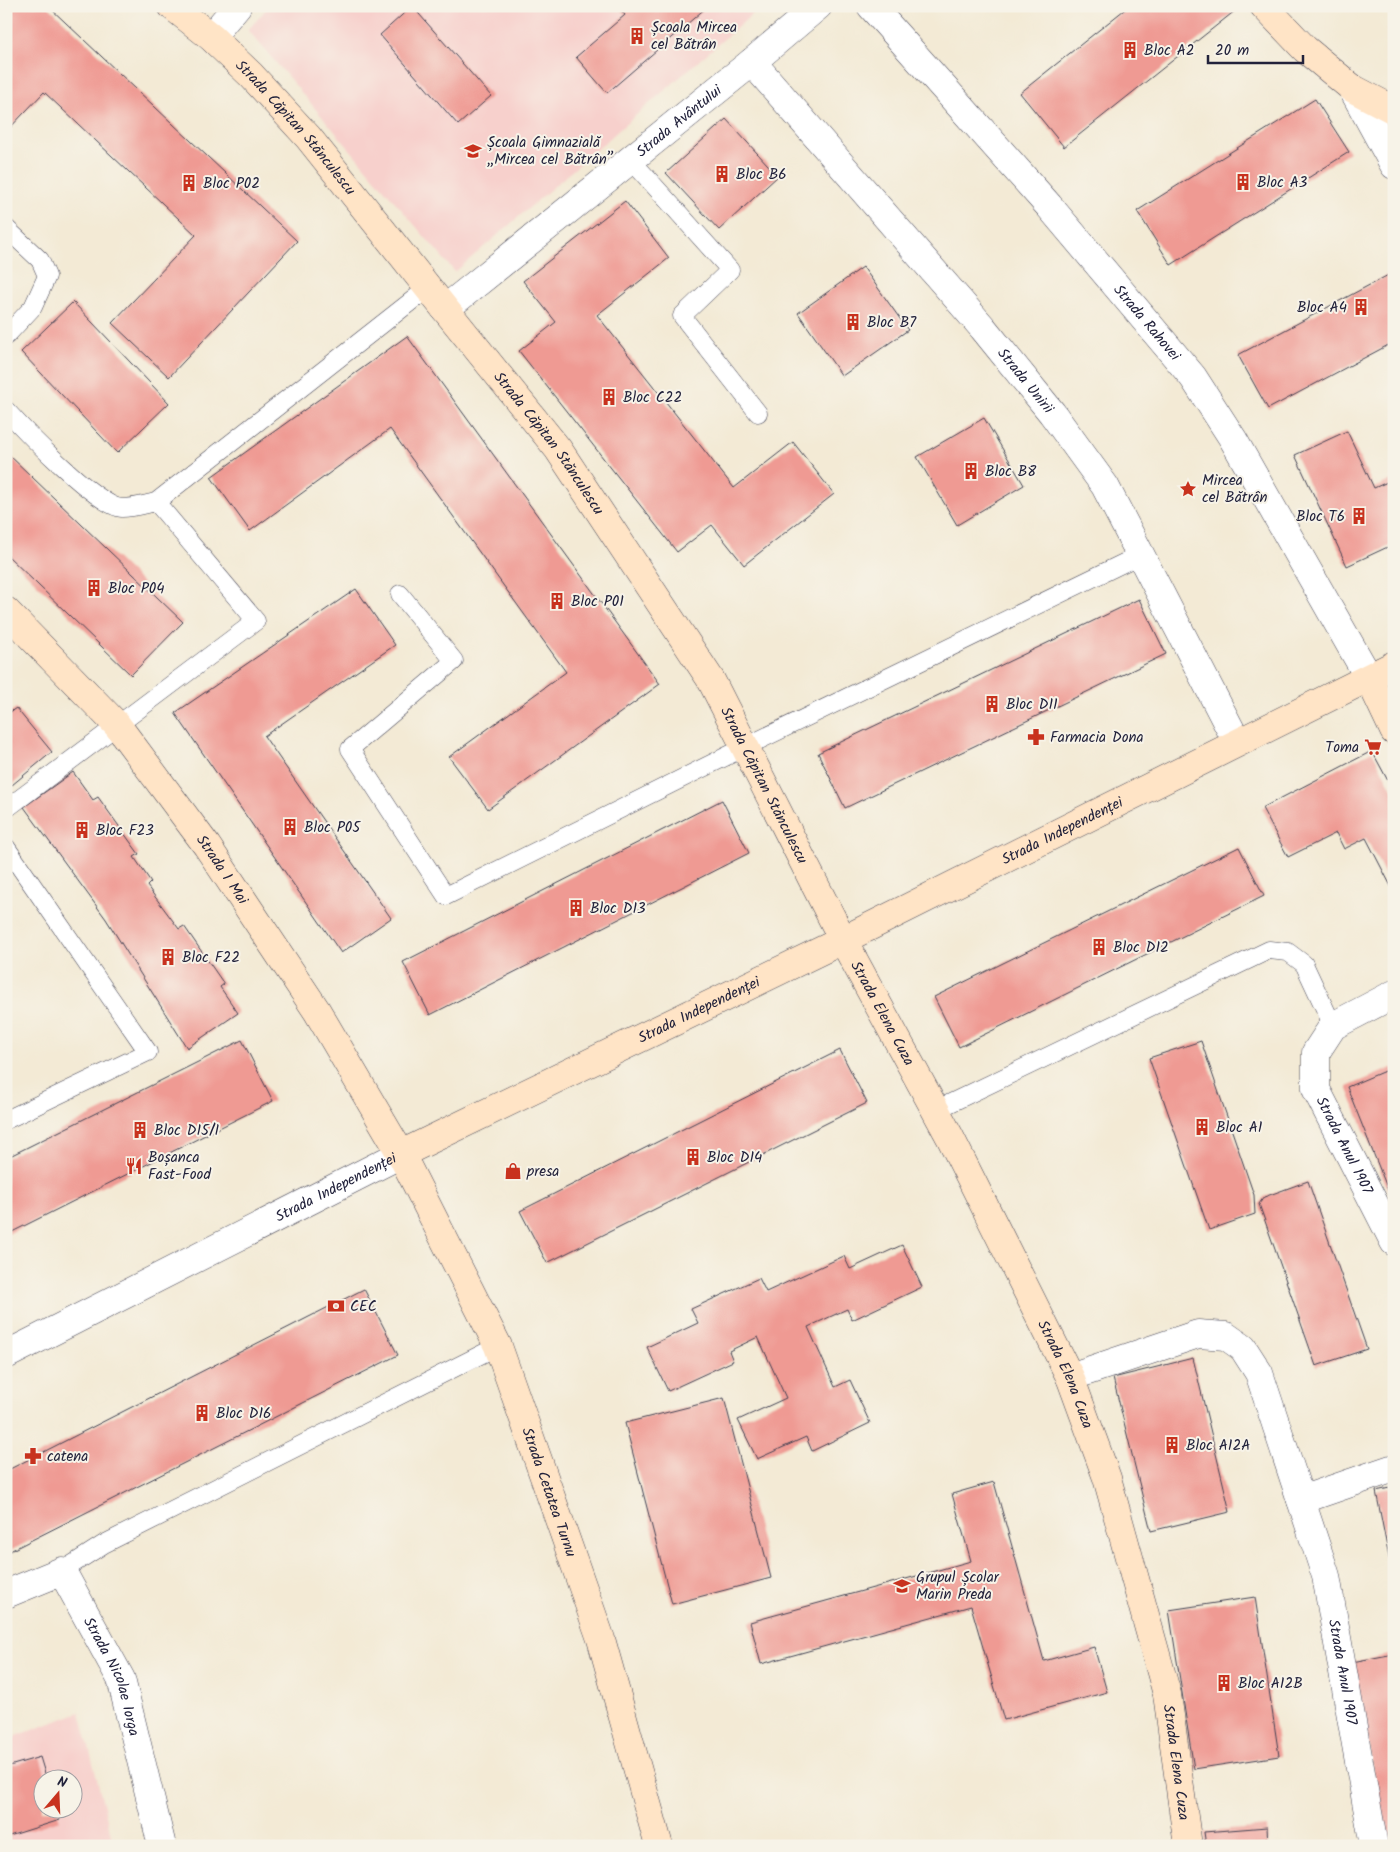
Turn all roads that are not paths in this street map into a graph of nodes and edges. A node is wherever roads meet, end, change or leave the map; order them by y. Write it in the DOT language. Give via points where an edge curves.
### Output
graph roads {
  1 [pos="172,6"];
  2 [pos="237,6"];
  3 [pos="818,6"];
  4 [pos="871,6"];
  5 [pos="1264,6"];
  6 [pos="210,37"];
  7 [pos="752,62"];
  8 [pos="1352,88"];
  9 [pos="1394,110"];
  10 [pos="631,160"];
  11 [pos="1394,165"];
  12 [pos="6,228"];
  13 [pos="428,288"];
  14 [pos="445,309"];
  15 [pos="6,336"];
  16 [pos="6,410"];
  17 [pos="758,413"];
  18 [pos="156,502"];
  19 [pos="1142,554"];
  20 [pos="400,594"];
  21 [pos="6,611"];
  22 [pos="1394,665"];
  23 [pos="1368,678"];
  24 [pos="117,725"];
  25 [pos="1394,731"];
  26 [pos="1237,742"];
  27 [pos="745,747"];
  28 [pos="6,809"];
  29 [pos="6,847"];
  30 [pos="843,940"];
  31 [pos="1394,994"];
  32 [pos="1333,1026"];
  33 [pos="936,1110"];
  34 [pos="6,1120"];
  35 [pos="401,1154"];
  36 [pos="1394,1242"];
  37 [pos="498,1346"];
  38 [pos="6,1355"];
  39 [pos="1070,1377"];
  40 [pos="1394,1468"];
  41 [pos="1301,1500"];
  42 [pos="62,1571"];
  43 [pos="6,1594"];
  44 [pos="162,1846"];
  45 [pos="659,1846"];
  46 [pos="1188,1846"];
  47 [pos="1374,1846"];
  1 -- 6 [label="street, Strada Căpitan Stănculescu"];
  2 -- 6 [label="street"];
  3 -- 7 [label="street, Strada Avântului"];
  4 -- 23 [label="street, Strada Rahovei" via="1050,206 1193,377 1233,439"];
  5 -- 8 [label="street" via="1304,49"];
  6 -- 13 [label="street, Strada Căpitan Stănculescu" via="251,75 308,138"];
  7 -- 10 [label="street, Strada Avântului"];
  7 -- 19 [label="street, Strada Unirii" via="1052,413 1105,486"];
  8 -- 9 [label="street"];
  8 -- 11 [label="street"];
  10 -- 14 [label="street, Strada Avântului"];
  10 -- 17 [label="lane" via="730,270 682,316"];
  12 -- 15 [label="lane" via="40,260 47,276 33,307"];
  13 -- 14 [label="street, Strada Căpitan Stănculescu"];
  13 -- 18 [label="lane"];
  14 -- 27 [label="street, Strada Căpitan Stănculescu" via="558,449 711,680"];
  16 -- 18 [label="lane" via="28,435 102,501 121,508"];
  18 -- 24 [label="lane" via="256,621"];
  19 -- 26 [label="street, Strada Unirii"];
  19 -- 27 [label="lane"];
  20 -- 27 [label="lane" via="454,661 350,749 446,896"];
  21 -- 24 [label="street, Strada 1 Mai"];
  22 -- 23 [label="street, Strada Independenței"];
  23 -- 25 [label="street"];
  23 -- 26 [label="street, Strada Independenței"];
  24 -- 28 [label="lane"];
  24 -- 35 [label="street, Strada 1 Mai" via="207,846 317,1011"];
  26 -- 30 [label="street, Strada Independenței"];
  27 -- 30 [label="street, Strada Căpitan Stănculescu"];
  29 -- 34 [label="lane" via="148,1052"];
  30 -- 33 [label="street, Strada Elena Cuza"];
  30 -- 35 [label="street, Strada Independenței"];
  31 -- 32 [label="street, Strada Anul 1907"];
  32 -- 33 [label="lane" via="1304,964 1288,952 1269,950"];
  32 -- 36 [label="street, Strada Anul 1907" via="1316,1052 1316,1089"];
  33 -- 39 [label="street, Strada Elena Cuza"];
  35 -- 37 [label="street, Strada Cetatea Turnu"];
  35 -- 38 [label="street, Strada Independenței"];
  37 -- 42 [label="lane" via="104,1544"];
  37 -- 45 [label="street, Strada Cetatea Turnu" via="600,1639"];
  39 -- 41 [label="street, Strada Anul 1907" via="1198,1334 1226,1336 1243,1348 1259,1373"];
  39 -- 46 [label="street, Strada Elena Cuza" via="1108,1478 1166,1694"];
  40 -- 41 [label="street"];
  41 -- 47 [label="street, Strada Anul 1907" via="1326,1576"];
  42 -- 43 [label="street"];
  42 -- 44 [label="street, Strada Nicolae Iorga" via="121,1679"];
}
